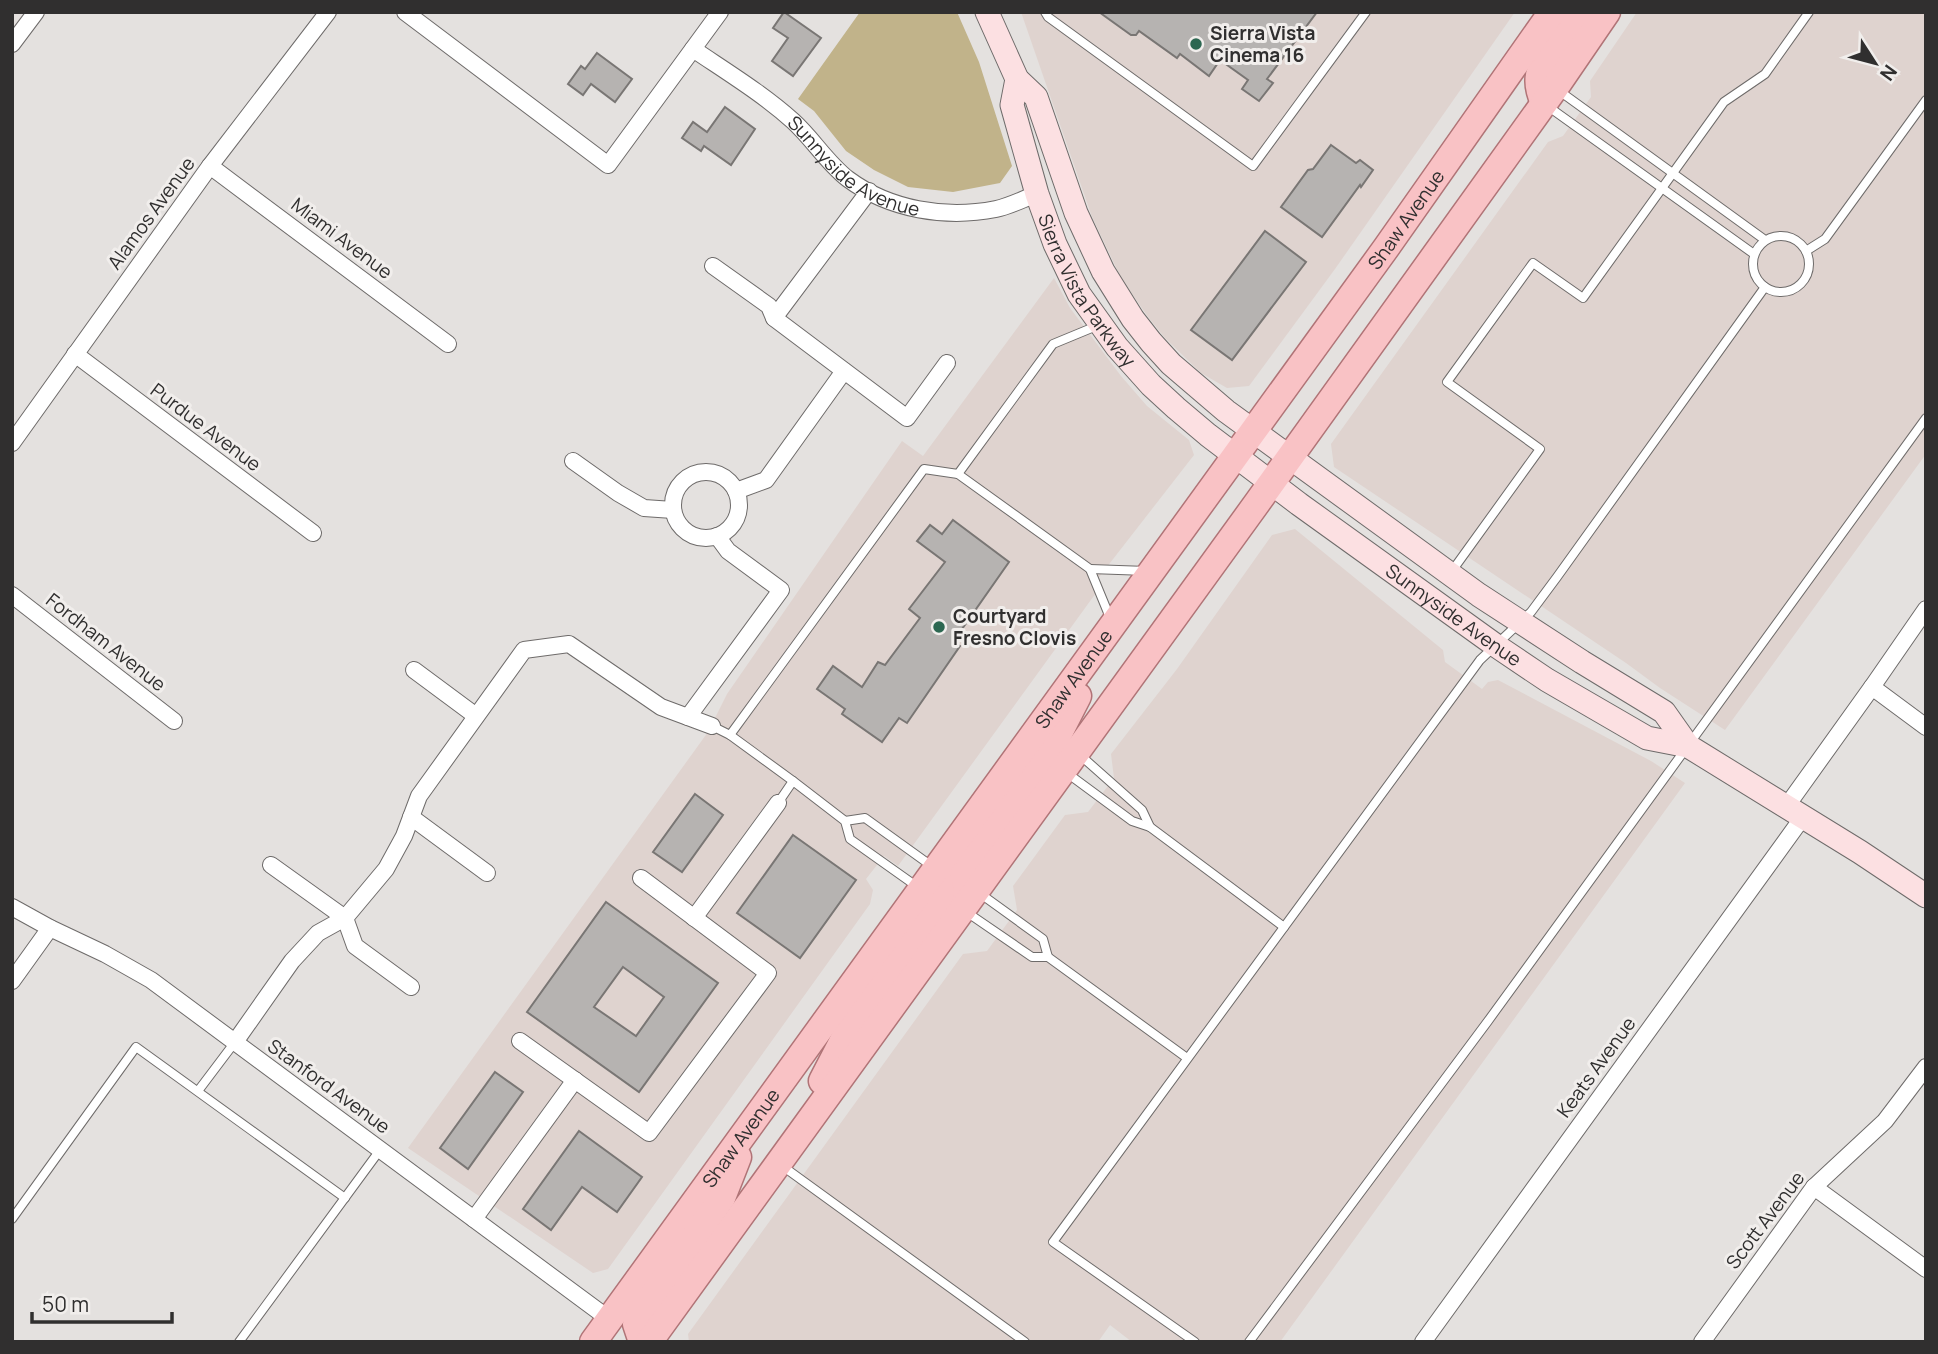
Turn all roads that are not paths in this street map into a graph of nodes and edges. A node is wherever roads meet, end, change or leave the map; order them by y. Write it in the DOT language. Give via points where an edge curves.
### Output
graph roads {
  1 [pos="36,12"];
  2 [pos="328,12"];
  3 [pos="405,12"];
  4 [pos="720,12"];
  5 [pos="988,12"];
  6 [pos="1045,12"];
  7 [pos="1366,12"];
  8 [pos="1552,12"];
  9 [pos="1578,12"];
  10 [pos="1606,12"];
  11 [pos="1809,12"];
  12 [pos="12,44"];
  13 [pos="693,49"];
  14 [pos="1017,79"];
  15 [pos="1549,95"];
  16 [pos="1926,100"];
  17 [pos="210,166"];
  18 [pos="1673,173"];
  19 [pos="1662,188"];
  20 [pos="869,191"];
  21 [pos="1037,194"];
  22 [pos="1765,240"];
  23 [pos="1806,251"];
  24 [pos="1754,254"];
  25 [pos="713,266"];
  26 [pos="1765,287"];
  27 [pos="774,318"];
  28 [pos="1100,324"];
  29 [pos="1151,342"];
  30 [pos="448,344"];
  31 [pos="75,354"];
  32 [pos="947,363"];
  33 [pos="844,371"];
  34 [pos="1926,418"];
  35 [pos="1253,431"];
  36 [pos="12,443"];
  37 [pos="1236,456"];
  38 [pos="1289,458"];
  39 [pos="573,461"];
  40 [pos="958,474"];
  41 [pos="1271,483"];
  42 [pos="736,491"];
  43 [pos="673,510"];
  44 [pos="313,533"];
  45 [pos="717,536"];
  46 [pos="1090,569"];
  47 [pos="1153,571"];
  48 [pos="1450,574"];
  49 [pos="12,595"];
  50 [pos="1926,609"];
  51 [pos="1520,622"];
  52 [pos="1113,626"];
  53 [pos="1494,645"];
  54 [pos="414,670"];
  55 [pos="1872,687"];
  56 [pos="476,716"];
  57 [pos="688,717"];
  58 [pos="174,721"];
  59 [pos="712,726"];
  60 [pos="1926,727"];
  61 [pos="730,735"];
  62 [pos="1688,746"];
  63 [pos="1070,762"];
  64 [pos="793,781"];
  65 [pos="778,803"];
  66 [pos="1795,812"];
  67 [pos="411,817"];
  68 [pos="845,821"];
  69 [pos="1150,827"];
  70 [pos="271,865"];
  71 [pos="487,873"];
  72 [pos="641,878"];
  73 [pos="928,879"];
  74 [pos="1926,896"];
  75 [pos="970,900"];
  76 [pos="12,907"];
  77 [pos="345,918"];
  78 [pos="694,918"];
  79 [pos="1284,927"];
  80 [pos="50,929"];
  81 [pos="1048,957"];
  82 [pos="12,981"];
  83 [pos="411,987"];
  84 [pos="520,1041"];
  85 [pos="234,1042"];
  86 [pos="1187,1058"];
  87 [pos="1926,1067"];
  88 [pos="575,1080"];
  89 [pos="198,1091"];
  90 [pos="749,1126"];
  91 [pos="380,1150"];
  92 [pos="778,1163"];
  93 [pos="1814,1187"];
  94 [pos="345,1198"];
  95 [pos="12,1219"];
  96 [pos="474,1219"];
  97 [pos="1926,1269"];
  98 [pos="613,1330"];
  99 [pos="239,1342"];
  100 [pos="593,1342"];
  101 [pos="642,1342"];
  102 [pos="649,1342"];
  103 [pos="1025,1342"];
  104 [pos="1195,1342"];
  105 [pos="1249,1342"];
  106 [pos="1423,1342"];
  107 [pos="1702,1342"];
  1 -- 12 [label="street"];
  2 -- 17 [label="street, Alamos Avenue"];
  3 -- 13 [label="street" via="608,165"];
  4 -- 13 [label="street"];
  5 -- 14 [label="main road, Sierra Vista Parkway"];
  6 -- 7 [label="lane" via="1253,166"];
  8 -- 35 [label="main road, Shaw Avenue"];
  9 -- 15 [label="main road" via="1542,66 1538,89"];
  10 -- 15 [label="main road"];
  11 -- 18 [label="lane" via="1765,74 1724,102"];
  13 -- 20 [label="street, Sunnyside Avenue" via="771,102 848,179"];
  14 -- 21 [label="main road, Sierra Vista Parkway" via="1012,104"];
  14 -- 29 [label="main road, Sierra Vista Parkway" via="1036,97 1076,213 1103,271"];
  15 -- 18 [label="lane"];
  15 -- 19 [label="lane"];
  15 -- 38 [label="main road"];
  16 -- 23 [label="lane" via="1825,239"];
  17 -- 30 [label="street, Miami Avenue"];
  17 -- 31 [label="street, Alamos Avenue"];
  18 -- 19 [label="lane"];
  18 -- 22 [label="lane"];
  19 -- 24 [label="lane"];
  19 -- 48 [label="lane" via="1583,298 1533,263 1447,382 1540,449"];
  20 -- 21 [label="street, Sunnyside Avenue" via="900,205 962,214"];
  20 -- 27 [label="street"];
  21 -- 28 [label="main road, Sierra Vista Parkway" via="1079,294"];
  21 -- 29 [label="main road" via="1056,206 1101,296"];
  22 -- 23 [label="lane" via="1788,236"];
  22 -- 24 [label="lane"];
  23 -- 26 [label="lane" via="1808,269 1800,285 1783,292"];
  24 -- 26 [label="lane" via="1753,269"];
  25 -- 27 [label="street" via="769,306"];
  26 -- 51 [label="lane" via="1565,567"];
  27 -- 33 [label="street"];
  28 -- 37 [label="main road, Sierra Vista Parkway" via="1151,385"];
  28 -- 40 [label="lane" via="1054,344"];
  29 -- 35 [label="main road, Sierra Vista Parkway" via="1196,386"];
  31 -- 36 [label="street, Alamos Avenue"];
  31 -- 44 [label="street, Purdue Avenue"];
  32 -- 33 [label="street" via="907,418"];
  33 -- 42 [label="street" via="766,480"];
  34 -- 62 [label="lane"];
  35 -- 37 [label="main road, Shaw Avenue"];
  35 -- 38 [label="main road, Sunnyside Avenue"];
  37 -- 41 [label="main road, Sunnyside Avenue"];
  37 -- 47 [label="main road, Shaw Avenue"];
  38 -- 41 [label="main road"];
  38 -- 48 [label="main road, Sunnyside Avenue"];
  39 -- 43 [label="street" via="644,508"];
  40 -- 46 [label="lane"];
  40 -- 61 [label="lane" via="924,469"];
  41 -- 53 [label="main road, Sunnyside Avenue"];
  41 -- 63 [label="main road"];
  42 -- 43 [label="street" via="723,476 704,471 677,488"];
  42 -- 45 [label="street" via="735,521"];
  43 -- 45 [label="street" via="677,521 695,536"];
  45 -- 57 [label="street" via="728,551 781,590"];
  46 -- 47 [label="lane"];
  46 -- 52 [label="lane"];
  47 -- 52 [label="main road, Shaw Avenue"];
  48 -- 51 [label="main road, Sunnyside Avenue"];
  49 -- 58 [label="street, Fordham Avenue"];
  50 -- 55 [label="street, Keats Avenue"];
  51 -- 53 [label="lane"];
  51 -- 62 [label="main road, Sunnyside Avenue" via="1664,712"];
  52 -- 73 [label="main road, Shaw Avenue"];
  52 -- 75 [label="main road" via="1053,745 957,876 955,890"];
  53 -- 62 [label="main road, Sunnyside Avenue" via="1647,738"];
  53 -- 79 [label="lane"];
  54 -- 56 [label="street"];
  55 -- 60 [label="street"];
  55 -- 66 [label="street, Keats Avenue"];
  56 -- 57 [label="street" via="524,650 569,644 661,707"];
  56 -- 67 [label="street" via="419,796"];
  57 -- 59 [label="street"];
  59 -- 61 [label="lane"];
  61 -- 64 [label="lane"];
  62 -- 66 [label="main road, Sunnyside Avenue"];
  62 -- 105 [label="lane"];
  63 -- 69 [label="lane" via="1132,821"];
  63 -- 69 [label="lane" via="1142,810"];
  63 -- 75 [label="main road"];
  64 -- 65 [label="lane"];
  64 -- 68 [label="lane"];
  65 -- 78 [label="street"];
  66 -- 74 [label="main road, Sunnyside Avenue"];
  66 -- 106 [label="street, Keats Avenue"];
  67 -- 71 [label="street"];
  67 -- 77 [label="street" via="386,869"];
  68 -- 73 [label="lane" via="850,839"];
  68 -- 73 [label="lane" via="865,818"];
  69 -- 79 [label="lane"];
  70 -- 77 [label="street"];
  72 -- 78 [label="street"];
  73 -- 90 [label="main road, Shaw Avenue"];
  73 -- 92 [label="main road" via="941,892 937,906 851,1024"];
  75 -- 81 [label="lane" via="1032,957"];
  75 -- 81 [label="lane" via="1043,939"];
  75 -- 92 [label="main road"];
  76 -- 80 [label="street, Stanford Avenue"];
  77 -- 83 [label="street" via="355,946"];
  77 -- 85 [label="street" via="318,933 292,961"];
  78 -- 88 [label="street" via="768,973 649,1133"];
  79 -- 86 [label="lane"];
  80 -- 82 [label="street"];
  80 -- 85 [label="street, Stanford Avenue" via="151,980"];
  81 -- 86 [label="lane"];
  84 -- 88 [label="street"];
  85 -- 89 [label="lane"];
  85 -- 91 [label="street, Stanford Avenue"];
  86 -- 104 [label="lane" via="1053,1242"];
  87 -- 93 [label="street, Scott Avenue" via="1885,1121"];
  88 -- 96 [label="street"];
  89 -- 94 [label="lane"];
  89 -- 95 [label="lane" via="136,1047"];
  90 -- 98 [label="main road, Shaw Avenue"];
  90 -- 101 [label="main road" via="722,1198 636,1324"];
  91 -- 94 [label="lane"];
  91 -- 96 [label="street, Stanford Avenue"];
  92 -- 102 [label="main road"];
  92 -- 103 [label="lane"];
  93 -- 97 [label="street"];
  93 -- 107 [label="street, Scott Avenue"];
  94 -- 99 [label="lane"];
  96 -- 98 [label="street, Stanford Avenue"];
  98 -- 100 [label="main road, Shaw Avenue"];
}
